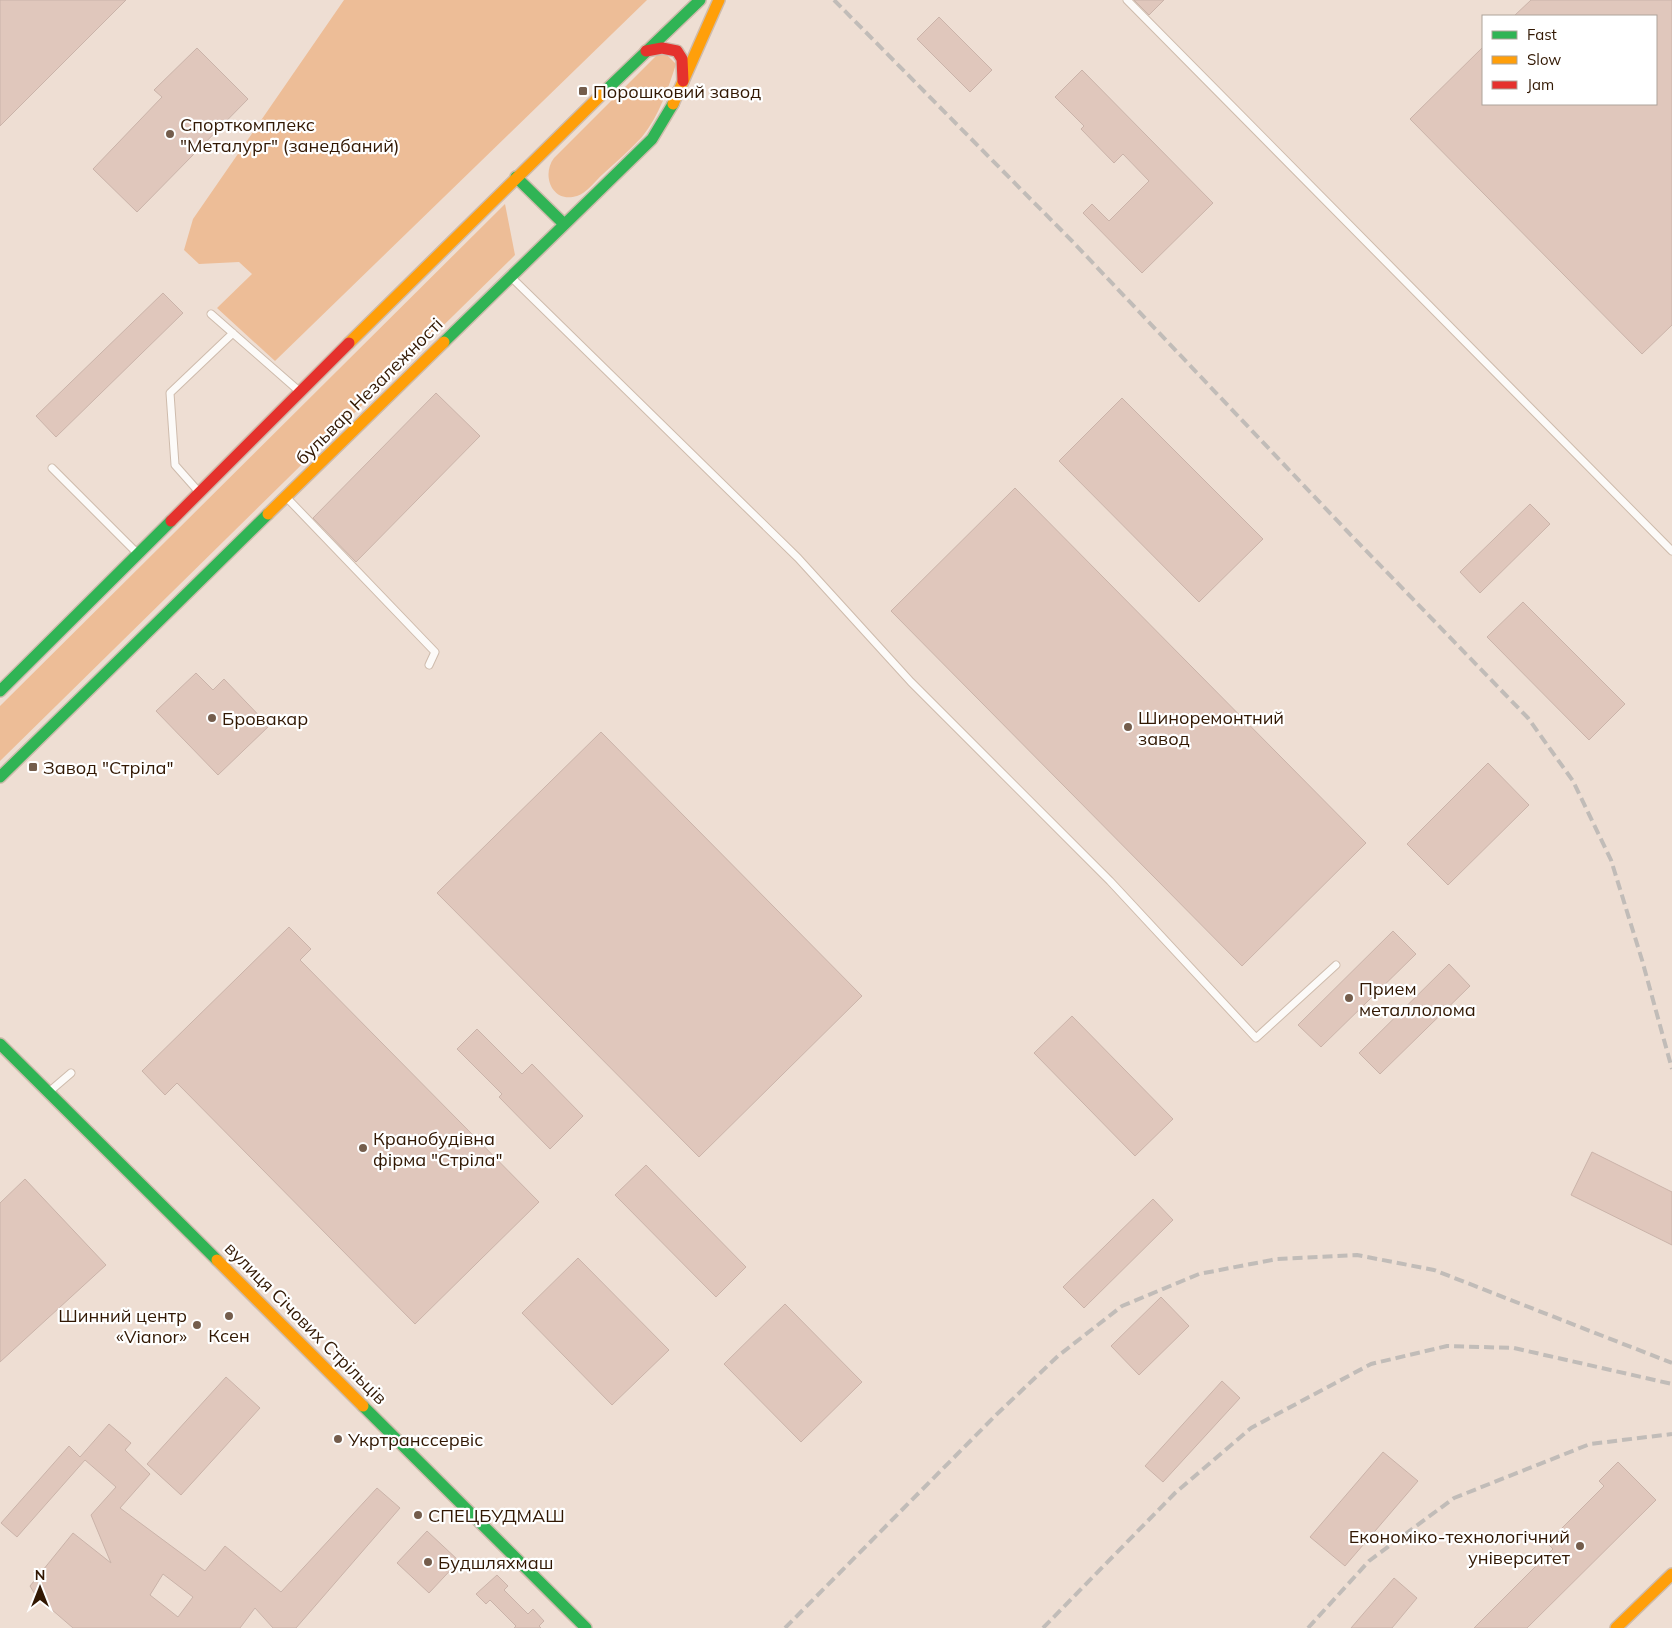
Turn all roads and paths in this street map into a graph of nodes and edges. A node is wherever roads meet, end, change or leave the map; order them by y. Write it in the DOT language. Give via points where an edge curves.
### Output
graph roads {
  1 [pos="700,0"];
  2 [pos="719,0"];
  3 [pos="1127,0"];
  4 [pos="646,51"];
  5 [pos="683,81"];
  6 [pos="516,177"];
  7 [pos="564,224"];
  8 [pos="510,276"];
  9 [pos="211,314"];
  10 [pos="233,333"];
  11 [pos="301,393"];
  12 [pos="52,468"];
  13 [pos="200,494"];
  14 [pos="286,497"];
  15 [pos="1672,551"];
  16 [pos="138,554"];
  17 [pos="430,665"];
  18 [pos="0,691"];
  19 [pos="0,777"];
  20 [pos="1336,965"];
  21 [pos="0,1044"];
  22 [pos="72,1073"];
  23 [pos="48,1093"];
  24 [pos="1672,1574"];
  25 [pos="586,1628"];
  26 [pos="1616,1628"];
  1 -- 4 [label="street"];
  2 -- 5 [label="street, бульвар Незалежності"];
  3 -- 15 [label="lane"];
  4 -- 5 [label="street" via="662,48 677,51 684,64"];
  4 -- 6 [label="street"];
  5 -- 7 [label="street, бульвар Незалежності" via="668,115 652,139"];
  6 -- 7 [label="street"];
  6 -- 11 [label="street"];
  7 -- 8 [label="street, бульвар Незалежності"];
  8 -- 14 [label="street, бульвар Незалежності"];
  8 -- 20 [label="lane" via="798,558 911,682 1110,881 1256,1038"];
  9 -- 10 [label="lane"];
  10 -- 11 [label="lane"];
  10 -- 13 [label="lane" via="170,393 175,465"];
  11 -- 13 [label="street"];
  12 -- 16 [label="lane"];
  13 -- 16 [label="street"];
  14 -- 17 [label="lane" via="435,652"];
  14 -- 19 [label="street, бульвар Незалежності"];
  16 -- 18 [label="street"];
  21 -- 23 [label="street, вулиця Січових Стрільців"];
  22 -- 23 [label="lane"];
  23 -- 25 [label="street, вулиця Січових Стрільців"];
  24 -- 26 [label="street"];
}
